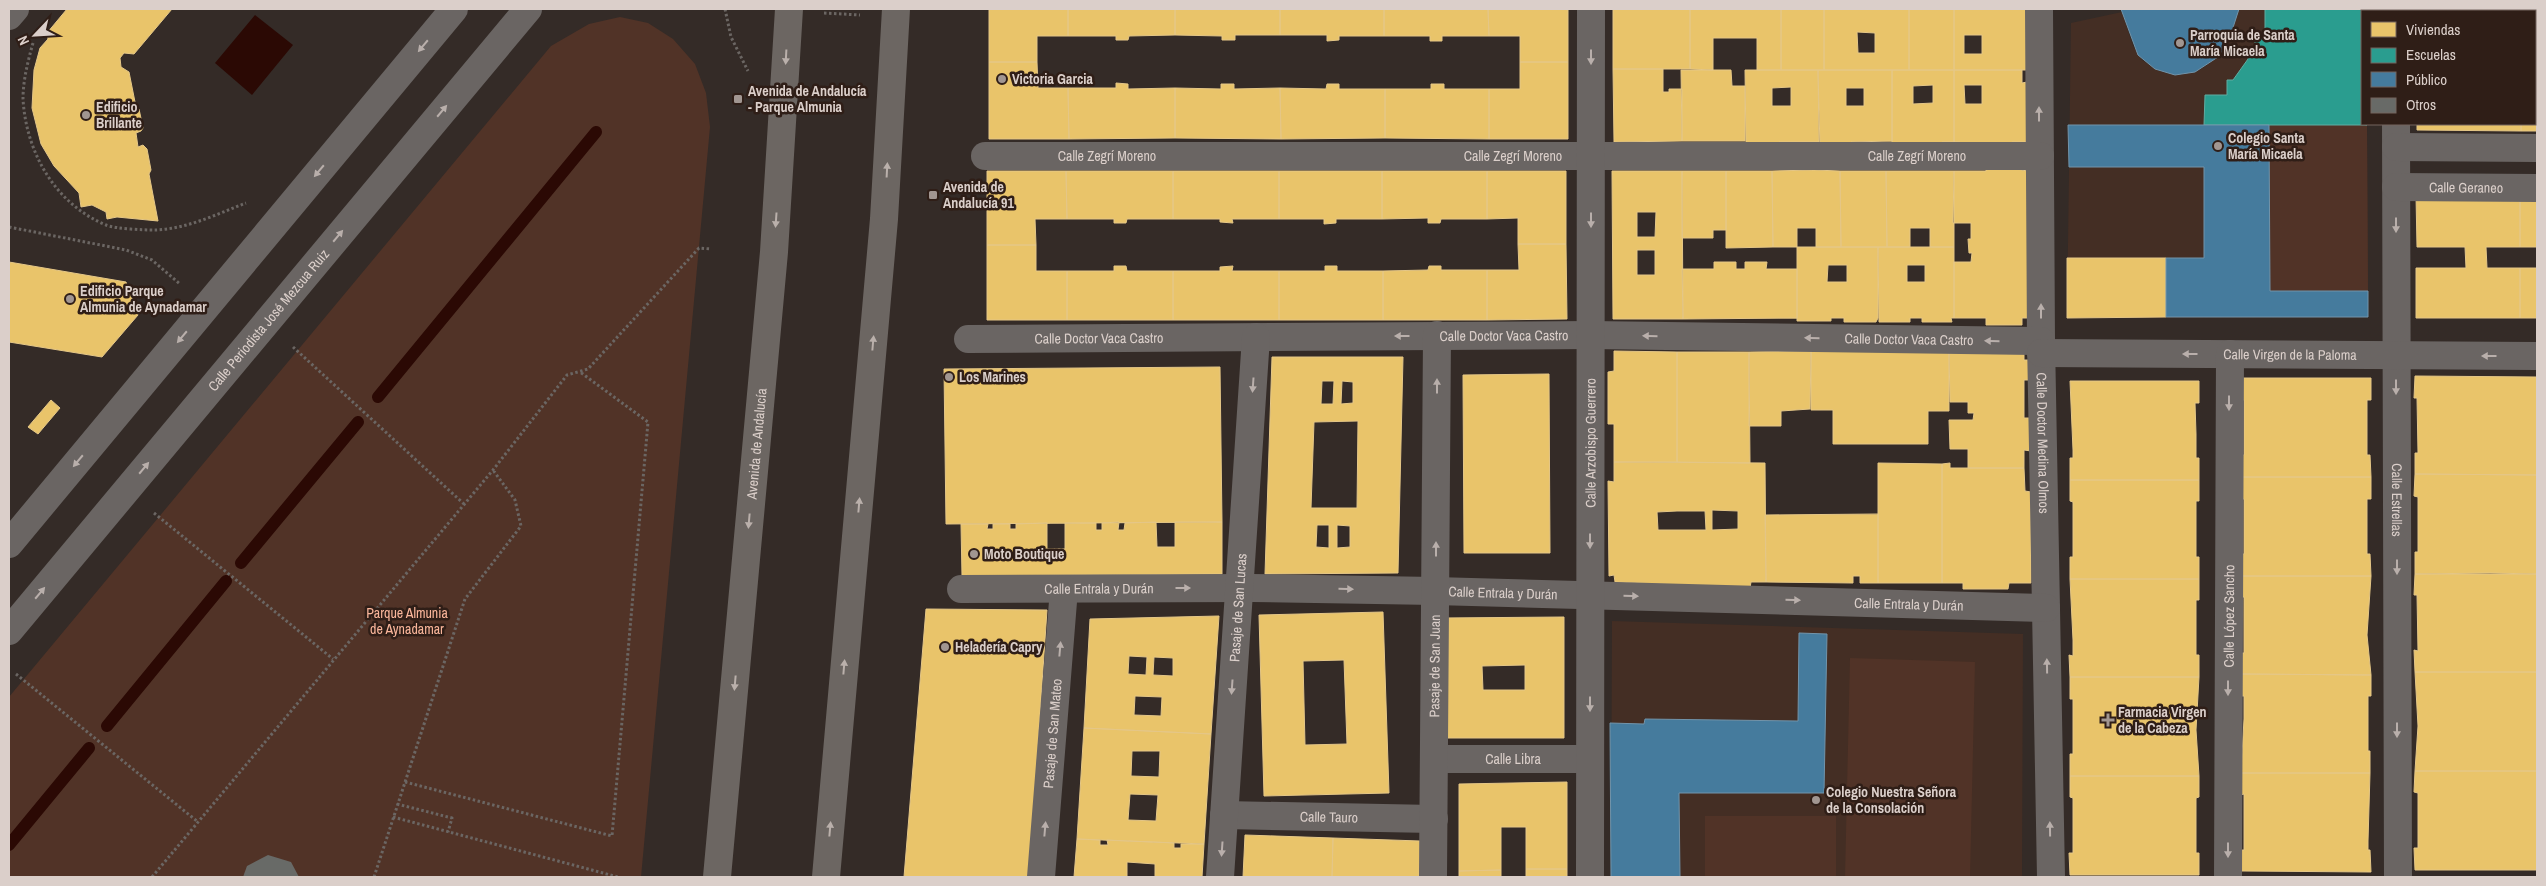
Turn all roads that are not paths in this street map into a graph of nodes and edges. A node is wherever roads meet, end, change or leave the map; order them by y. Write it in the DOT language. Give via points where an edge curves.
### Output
graph roads {
  1 [pos="14,9"];
  2 [pos="454,9"];
  3 [pos="528,9"];
  4 [pos="788,9"];
  5 [pos="896,9"];
  6 [pos="1591,9"];
  7 [pos="2039,9"];
  8 [pos="9,16"];
  9 [pos="2396,135"];
  10 [pos="2537,148"];
  11 [pos="985,156"];
  12 [pos="2040,156"];
  13 [pos="1591,157"];
  14 [pos="2396,187"];
  15 [pos="2537,188"];
  16 [pos="1437,335"];
  17 [pos="1591,335"];
  18 [pos="1256,337"];
  19 [pos="968,339"];
  20 [pos="2041,347"];
  21 [pos="2230,354"];
  22 [pos="2396,355"];
  23 [pos="2537,356"];
  24 [pos="9,544"];
  25 [pos="961,588"];
  26 [pos="1240,588"];
  27 [pos="1064,589"];
  28 [pos="1435,591"];
  29 [pos="1590,594"];
  30 [pos="2046,608"];
  31 [pos="9,631"];
  32 [pos="1434,759"];
  33 [pos="1590,759"];
  34 [pos="1224,815"];
  35 [pos="1434,819"];
  36 [pos="717,877"];
  37 [pos="826,877"];
  38 [pos="1041,877"];
  39 [pos="1220,877"];
  40 [pos="1433,877"];
  41 [pos="1590,877"];
  42 [pos="2050,877"];
  43 [pos="2228,877"];
  44 [pos="2398,877"];
  1 -- 8 [label="street"];
  2 -- 24 [label="street, one-way"];
  31 -- 3 [label="street, Calle Periodista José Mezcua Ruiz, one-way"];
  4 -- 36 [label="main road, Avenida de Andalucía, one-way" via="774,252"];
  37 -- 5 [label="main road, one-way" via="884,219"];
  6 -- 13 [label="street, Calle Arzobispo Guerrero, one-way"];
  12 -- 7 [label="street, Calle Doctor Medina Olmos, one-way"];
  9 -- 10 [label="street"];
  9 -- 14 [label="street, Calle Estrellas"];
  11 -- 13 [label="street, Calle Zegrí Moreno"];
  12 -- 13 [label="street, Calle Zegrí Moreno"];
  20 -- 12 [label="street, Calle Doctor Medina Olmos, one-way"];
  13 -- 17 [label="street, Calle Arzobispo Guerrero, one-way"];
  14 -- 15 [label="street, Calle Geraneo"];
  14 -- 22 [label="street, Calle Estrellas, one-way"];
  16 -- 17 [label="street, Calle Doctor Vaca Castro"];
  16 -- 18 [label="street, Calle Doctor Vaca Castro, one-way"];
  28 -- 16 [label="street, Pasaje de San Juan, one-way"];
  20 -- 17 [label="street, Calle Doctor Vaca Castro, one-way"];
  17 -- 29 [label="street, Calle Arzobispo Guerrero, one-way"];
  18 -- 19 [label="street, Calle Doctor Vaca Castro"];
  18 -- 26 [label="street, Pasaje de San Lucas, one-way"];
  21 -- 20 [label="street, Calle Virgen de la Paloma, one-way"];
  20 -- 30 [label="street, Calle Doctor Medina Olmos"];
  21 -- 22 [label="street, Calle Virgen de la Paloma"];
  21 -- 43 [label="street, Calle López Sancho, one-way"];
  23 -- 22 [label="street, Calle Virgen de la Paloma, one-way"];
  22 -- 44 [label="street, Calle Estrellas, one-way"];
  25 -- 27 [label="street, Calle Entrala y Durán"];
  27 -- 26 [label="street, Calle Entrala y Durán, one-way"];
  26 -- 28 [label="street, Calle Entrala y Durán, one-way"];
  26 -- 34 [label="street, Pasaje de San Lucas, one-way"];
  38 -- 27 [label="street, Pasaje de San Mateo, one-way"];
  28 -- 29 [label="street, Calle Entrala y Durán"];
  28 -- 32 [label="street, Pasaje de San Juan"];
  29 -- 30 [label="street, Calle Entrala y Durán, one-way"];
  29 -- 33 [label="street, Calle Arzobispo Guerrero, one-way"];
  42 -- 30 [label="street, Calle Doctor Medina Olmos, one-way"];
  32 -- 33 [label="street, Calle Libra"];
  32 -- 35 [label="street, Pasaje de San Juan"];
  33 -- 41 [label="street, Calle Arzobispo Guerrero"];
  34 -- 35 [label="street, Calle Tauro"];
  34 -- 39 [label="street, Pasaje de San Lucas, one-way"];
  35 -- 40 [label="street, Pasaje de San Juan"];
}
